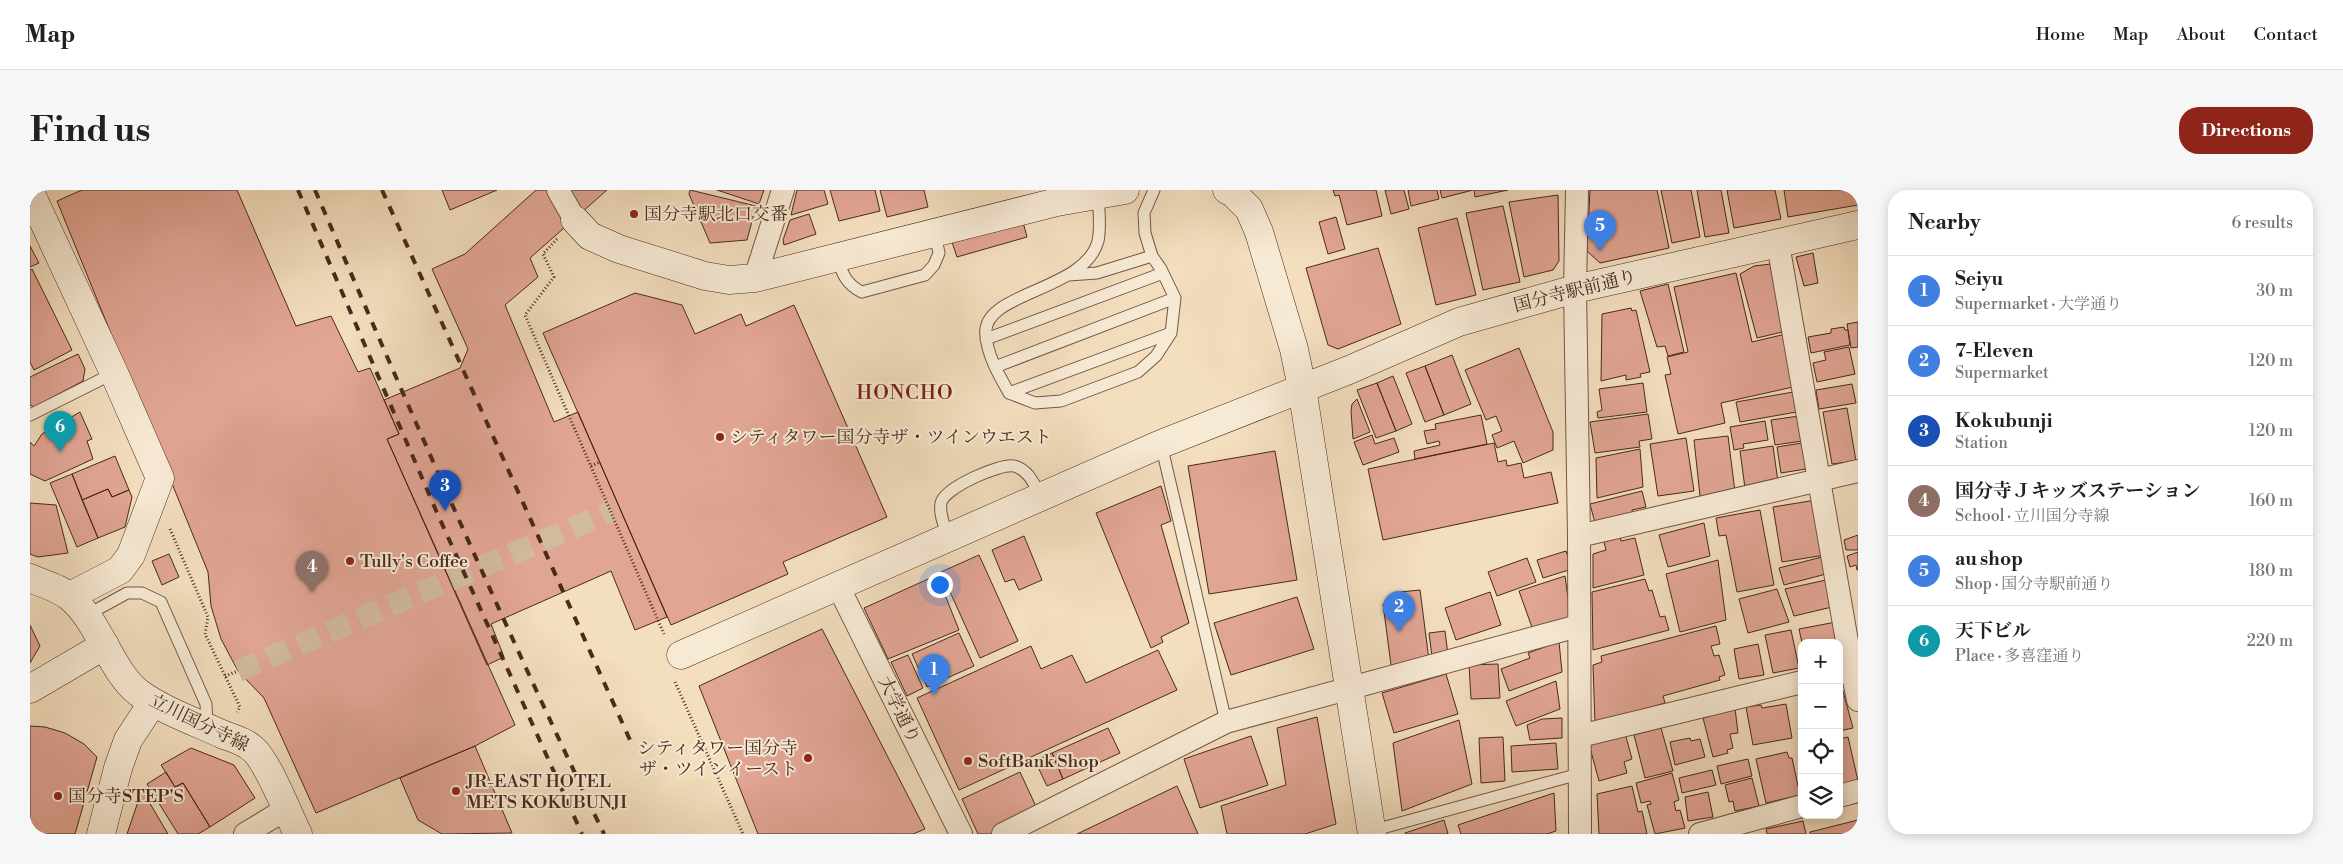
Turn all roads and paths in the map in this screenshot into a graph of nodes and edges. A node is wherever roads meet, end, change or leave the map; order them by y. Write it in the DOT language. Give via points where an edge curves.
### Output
graph roads {
  1 [pos="558,190"];
  2 [pos="783,190"];
  3 [pos="1125,190"];
  4 [pos="1154,190"];
  5 [pos="1577,190"];
  6 [pos="1231,191"];
  7 [pos="1098,194"];
  8 [pos="33,206"];
  9 [pos="575,220"];
  10 [pos="1858,225"];
  11 [pos="935,234"];
  12 [pos="1778,244"];
  13 [pos="1152,256"];
  14 [pos="838,259"];
  15 [pos="1163,273"];
  16 [pos="1069,275"];
  17 [pos="755,278"];
  18 [pos="1575,289"];
  19 [pos="1175,298"];
  20 [pos="1171,333"];
  21 [pos="986,339"];
  22 [pos="995,366"];
  23 [pos="114,373"];
  24 [pos="1302,388"];
  25 [pos="1009,393"];
  26 [pos="30,415"];
  27 [pos="1160,444"];
  28 [pos="600,462"];
  29 [pos="591,466"];
  30 [pos="1858,471"];
  31 [pos="1820,480"];
  32 [pos="1041,497"];
  33 [pos="170,529"];
  34 [pos="1579,536"];
  35 [pos="948,537"];
  36 [pos="30,578"];
  37 [pos="838,586"];
  38 [pos="78,606"];
  39 [pos="658,621"];
  40 [pos="1578,626"];
  41 [pos="105,644"];
  42 [pos="681,655"];
  43 [pos="238,671"];
  44 [pos="1846,671"];
  45 [pos="225,676"];
  46 [pos="1798,683"];
  47 [pos="1350,688"];
  48 [pos="30,689"];
  49 [pos="1858,700"];
  50 [pos="153,702"];
  51 [pos="234,718"];
  52 [pos="1226,722"];
  53 [pos="207,727"];
  54 [pos="1580,736"];
  55 [pos="1579,774"];
  56 [pos="1858,791"];
  57 [pos="1843,795"];
  58 [pos="1798,807"];
  59 [pos="286,809"];
  60 [pos="1371,833"];
  61 [pos="102,834"];
  62 [pos="244,834"];
  63 [pos="298,834"];
  64 [pos="743,834"];
  65 [pos="961,834"];
  66 [pos="1003,834"];
  67 [pos="1580,834"];
  68 [pos="1700,834"];
  1 -- 9 [label="street"];
  2 -- 17 [label="street"];
  3 -- 7 [label="street"];
  4 -- 13 [label="lane" via="1144,213 1145,233"];
  5 -- 18 [label="street"];
  6 -- 24 [label="street" via="1249,209 1259,232 1294,349"];
  7 -- 11 [label="street"];
  7 -- 16 [label="lane" via="1098,241 1089,259"];
  8 -- 23 [label="street"];
  9 -- 17 [label="street" via="590,236 618,249 705,276 729,280"];
  9 -- 29 [label="path" via="543,254 554,277 526,315"];
  10 -- 12 [label="street, 国分寺駅前通り"];
  11 -- 14 [label="street"];
  11 -- 14 [label="lane" via="939,253 925,275 862,292 851,287"];
  12 -- 18 [label="street, 国分寺駅前通り"];
  12 -- 31 [label="street"];
  13 -- 15 [label="lane"];
  13 -- 16 [label="lane" via="1097,273"];
  14 -- 17 [label="street"];
  15 -- 19 [label="lane"];
  15 -- 21 [label="lane"];
  16 -- 21 [label="lane" via="999,308 989,319"];
  18 -- 24 [label="street, 国分寺駅前通り" via="1459,322"];
  18 -- 34 [label="street"];
  19 -- 20 [label="lane"];
  19 -- 22 [label="lane"];
  20 -- 25 [label="lane"];
  20 -- 25 [label="lane" via="1156,356 1138,372 1101,387 1061,400 1035,403"];
  21 -- 22 [label="lane"];
  22 -- 25 [label="lane"];
  23 -- 26 [label="lane"];
  23 -- 38 [label="street" via="160,478 131,556 120,570"];
  24 -- 27 [label="street, 国分寺駅前通り"];
  24 -- 47 [label="street"];
  27 -- 32 [label="street, 国分寺駅前通り"];
  27 -- 52 [label="lane"];
  28 -- 29 [label="path"];
  29 -- 39 [label="path"];
  30 -- 31 [label="street"];
  31 -- 34 [label="street"];
  31 -- 44 [label="street"];
  32 -- 35 [label="street, 国分寺駅前通り"];
  32 -- 35 [label="lane" via="1030,475 1015,466 1003,466 951,489 941,502"];
  33 -- 45 [label="path" via="208,618 206,634"];
  34 -- 40 [label="street"];
  35 -- 37 [label="street, 国分寺駅前通り"];
  36 -- 38 [label="street"];
  37 -- 42 [label="street, 国分寺駅前通り"];
  37 -- 65 [label="street, 大学通り"];
  38 -- 41 [label="street, 立川国分寺線"];
  38 -- 53 [label="lane" via="127,593 142,593 161,602 206,704"];
  40 -- 47 [label="street"];
  40 -- 54 [label="street"];
  41 -- 48 [label="street"];
  41 -- 50 [label="street, 立川国分寺線" via="128,682"];
  42 -- 64 [label="path" via="666,662"];
  43 -- 45 [label="path"];
  44 -- 49 [label="street"];
  45 -- 51 [label="path" via="240,707"];
  46 -- 54 [label="street"];
  47 -- 52 [label="street"];
  47 -- 60 [label="street"];
  50 -- 53 [label="street, 立川国分寺線"];
  50 -- 61 [label="street" via="128,740"];
  52 -- 66 [label="street"];
  53 -- 59 [label="street, 立川国分寺線" via="247,744 256,752"];
  54 -- 55 [label="street"];
  55 -- 60 [label="lane"];
  55 -- 67 [label="street"];
  56 -- 57 [label="street"];
  58 -- 68 [label="street"];
  59 -- 62 [label="street"];
  59 -- 63 [label="street, 立川国分寺線"];
}
